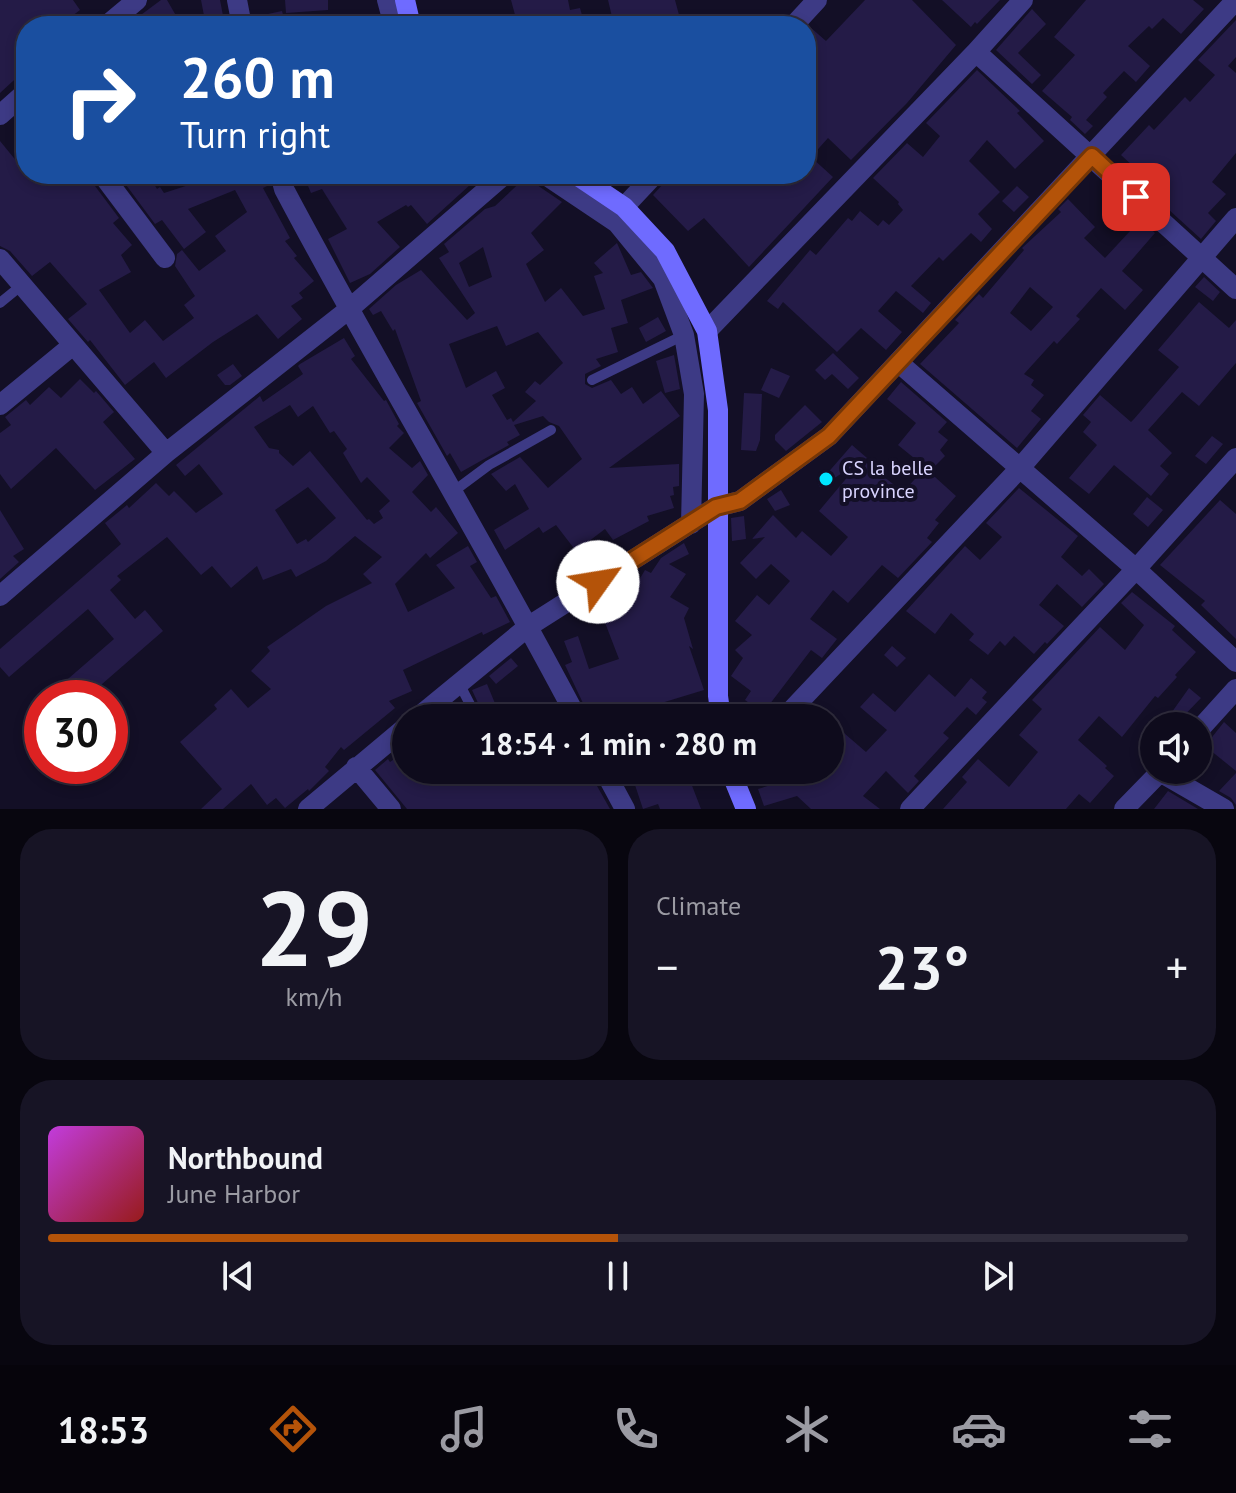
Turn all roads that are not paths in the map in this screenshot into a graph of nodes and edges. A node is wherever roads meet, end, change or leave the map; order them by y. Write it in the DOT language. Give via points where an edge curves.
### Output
graph roads {
  1 [pos="137,0"];
  2 [pos="817,0"];
  3 [pos="1023,0"];
  4 [pos="1236,0"];
  5 [pos="118,16"];
  6 [pos="802,16"];
  7 [pos="976,52"];
  8 [pos="16,101"];
  9 [pos="0,115"];
  10 [pos="1092,156"];
  11 [pos="110,184"];
  12 [pos="283,184"];
  13 [pos="493,184"];
  14 [pos="559,184"];
  15 [pos="590,184"];
  16 [pos="646,184"];
  17 [pos="624,207"];
  18 [pos="1236,218"];
  19 [pos="165,258"];
  20 [pos="0,259"];
  21 [pos="1202,259"];
  22 [pos="22,285"];
  23 [pos="1236,289"];
  24 [pos="0,303"];
  25 [pos="348,310"];
  26 [pos="707,331"];
  27 [pos="684,335"];
  28 [pos="73,345"];
  29 [pos="899,363"];
  30 [pos="592,380"];
  31 [pos="0,405"];
  32 [pos="551,430"];
  33 [pos="166,453"];
  34 [pos="1236,458"];
  35 [pos="1020,468"];
  36 [pos="454,491"];
  37 [pos="716,507"];
  38 [pos="691,524"];
  39 [pos="1136,569"];
  40 [pos="0,596"];
  41 [pos="529,626"];
  42 [pos="1236,662"];
  43 [pos="459,683"];
  44 [pos="1236,689"];
  45 [pos="434,704"];
  46 [pos="470,704"];
  47 [pos="570,704"];
  48 [pos="719,704"];
  49 [pos="797,704"];
  50 [pos="1212,716"];
  51 [pos="392,738"];
  52 [pos="356,767"];
  53 [pos="612,784"];
  54 [pos="736,784"];
  55 [pos="1148,784"];
  56 [pos="1183,784"];
  57 [pos="308,809"];
  58 [pos="391,809"];
  59 [pos="625,809"];
  60 [pos="746,809"];
  61 [pos="910,809"];
  62 [pos="1124,809"];
  63 [pos="1224,809"];
  1 -- 5 [label="street"];
  2 -- 6 [label="street"];
  3 -- 7 [label="street"];
  4 -- 10 [label="street"];
  7 -- 10 [label="street"];
  7 -- 26 [label="street"];
  8 -- 9 [label="street"];
  10 -- 21 [label="street"];
  10 -- 29 [label="street"];
  11 -- 19 [label="street"];
  12 -- 25 [label="street"];
  13 -- 25 [label="street"];
  14 -- 27 [label="street" via="617,223 663,279"];
  15 -- 17 [label="main road"];
  16 -- 17 [label="street"];
  17 -- 26 [label="main road" via="665,251"];
  18 -- 21 [label="street"];
  20 -- 22 [label="street"];
  21 -- 23 [label="street"];
  21 -- 35 [label="street"];
  22 -- 24 [label="lane"];
  22 -- 28 [label="street"];
  25 -- 33 [label="street"];
  25 -- 36 [label="street"];
  26 -- 37 [label="main road" via="718,410"];
  27 -- 30 [label="lane"];
  27 -- 38 [label="street" via="694,394"];
  28 -- 31 [label="street"];
  28 -- 33 [label="street"];
  29 -- 35 [label="street"];
  29 -- 37 [label="street" via="829,436 740,501"];
  32 -- 36 [label="lane"];
  33 -- 40 [label="street"];
  34 -- 39 [label="street"];
  35 -- 39 [label="street"];
  35 -- 49 [label="street"];
  36 -- 41 [label="street"];
  37 -- 38 [label="street"];
  37 -- 48 [label="main road"];
  38 -- 41 [label="street"];
  39 -- 42 [label="street"];
  39 -- 61 [label="street"];
  41 -- 43 [label="street"];
  41 -- 47 [label="street"];
  43 -- 45 [label="street"];
  43 -- 46 [label="lane"];
  44 -- 50 [label="street"];
  51 -- 52 [label="street"];
  52 -- 57 [label="street"];
  52 -- 58 [label="street"];
  53 -- 59 [label="street"];
  54 -- 60 [label="main road"];
  55 -- 62 [label="street"];
  56 -- 63 [label="street"];
}
